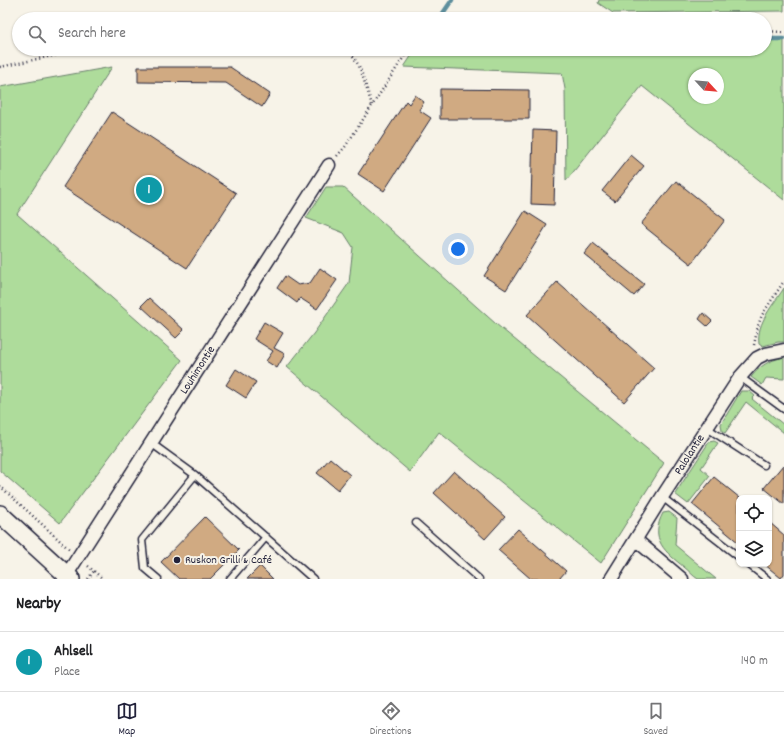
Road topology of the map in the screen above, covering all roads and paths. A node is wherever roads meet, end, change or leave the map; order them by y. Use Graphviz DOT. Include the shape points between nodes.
graph roads {
  1 [pos="772,32"];
  2 [pos="784,32"];
  3 [pos="52,56"];
  4 [pos="354,56"];
  5 [pos="404,56"];
  6 [pos="0,67"];
  7 [pos="372,105"];
  8 [pos="329,165"];
  9 [pos="784,281"];
  10 [pos="784,350"];
  11 [pos="755,356"];
  12 [pos="740,377"];
  13 [pos="784,409"];
  14 [pos="707,428"];
  15 [pos="151,443"];
  16 [pos="764,465"];
  17 [pos="195,475"];
  18 [pos="0,486"];
  19 [pos="662,497"];
  20 [pos="0,514"];
  21 [pos="416,523"];
  22 [pos="266,538"];
  23 [pos="636,540"];
  24 [pos="736,555"];
  25 [pos="78,556"];
  26 [pos="752,567"];
  27 [pos="94,571"];
  28 [pos="67,578"];
  29 [pos="88,579"];
  30 [pos="103,579"];
  31 [pos="158,579"];
  32 [pos="230,579"];
  33 [pos="313,579"];
  34 [pos="479,579"];
  35 [pos="611,579"];
  36 [pos="682,579"];
  37 [pos="767,579"];
  1 -- 2 [label="path"];
  3 -- 6 [label="path"];
  4 -- 7 [label="path"];
  5 -- 7 [label="path"];
  7 -- 8 [label="path" via="345,147"];
  8 -- 15 [label="street, Louhimontie"];
  9 -- 11 [label="path" via="762,315 758,326"];
  10 -- 11 [label="street, Palolantie"];
  11 -- 12 [label="street, Palolantie"];
  12 -- 13 [label="lane"];
  12 -- 14 [label="street, Palolantie"];
  14 -- 16 [label="lane"];
  14 -- 19 [label="street, Palolantie"];
  15 -- 17 [label="lane"];
  15 -- 25 [label="street, Louhimontie"];
  17 -- 22 [label="lane"];
  17 -- 31 [label="lane" via="142,540 145,568"];
  18 -- 25 [label="path"];
  19 -- 23 [label="street, Palolantie"];
  19 -- 24 [label="lane"];
  20 -- 28 [label="street"];
  21 -- 34 [label="lane"];
  22 -- 32 [label="lane"];
  22 -- 33 [label="lane"];
  23 -- 35 [label="street, Palolantie"];
  23 -- 36 [label="street"];
  25 -- 27 [label="path"];
  25 -- 28 [label="street, Louhimontie"];
  26 -- 37 [label="lane"];
  27 -- 29 [label="path"];
  27 -- 30 [label="path"];
}
